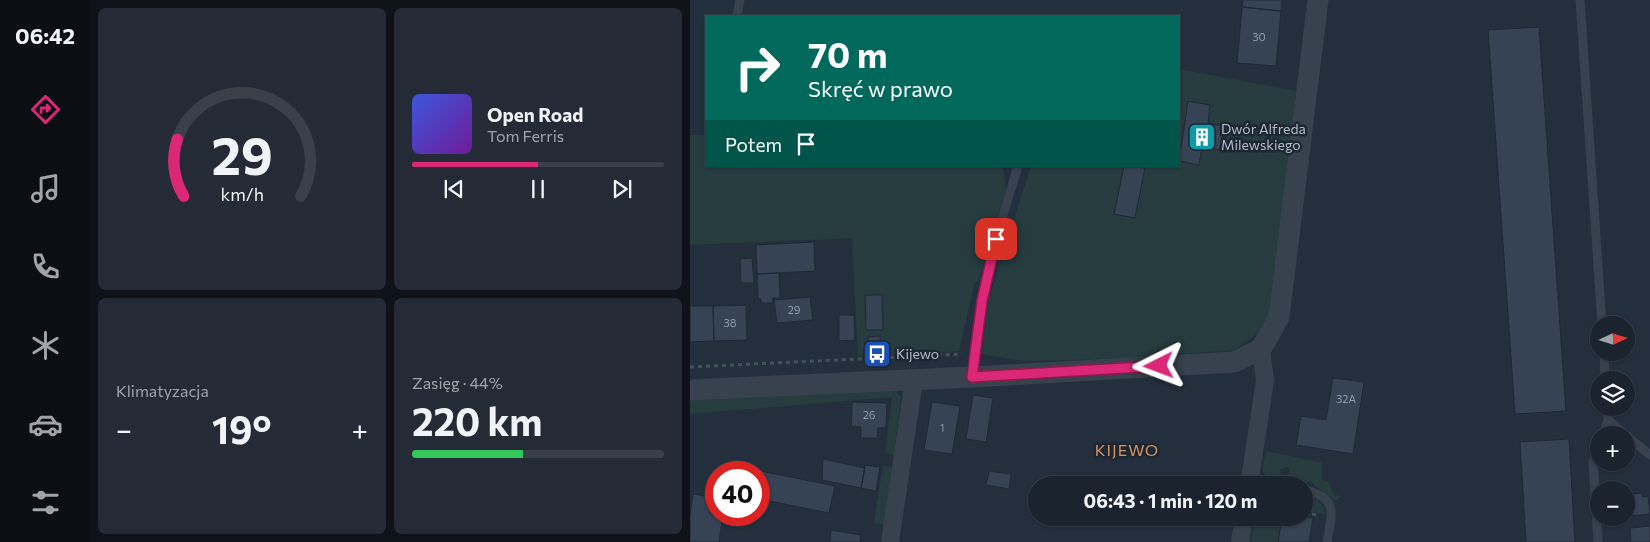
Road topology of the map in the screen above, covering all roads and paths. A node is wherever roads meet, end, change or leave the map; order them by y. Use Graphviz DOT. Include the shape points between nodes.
graph roads {
  1 [pos="740,0"];
  2 [pos="1318,0"];
  3 [pos="1580,0"];
  4 [pos="737,15"];
  5 [pos="1018,167"];
  6 [pos="1601,316"];
  7 [pos="1261,349"];
  8 [pos="976,353"];
  9 [pos="690,367"];
  10 [pos="972,377"];
  11 [pos="914,380"];
  12 [pos="690,390"];
  13 [pos="1608,416"];
  14 [pos="1608,420"];
  15 [pos="1606,426"];
  16 [pos="1650,455"];
  17 [pos="1594,471"];
  18 [pos="1250,476"];
  19 [pos="1313,493"];
  20 [pos="1243,526"];
  21 [pos="890,542"];
  22 [pos="1240,542"];
  23 [pos="1328,542"];
  24 [pos="1598,542"];
  1 -- 4 [label="lane"];
  2 -- 7 [label="street" via="1279,317"];
  3 -- 6 [label="lane"];
  5 -- 8 [label="lane" via="982,301"];
  7 -- 10 [label="street" via="1234,362"];
  7 -- 18 [label="street" via="1265,381"];
  8 -- 9 [label="path"];
  8 -- 10 [label="lane"];
  10 -- 11 [label="street"];
  11 -- 12 [label="street"];
  11 -- 21 [label="street"];
  13 -- 14 [label="lane"];
  14 -- 15 [label="lane"];
  14 -- 16 [label="lane"];
  17 -- 24 [label="lane"];
  19 -- 23 [label="lane" via="1325,498 1332,510"];
  20 -- 22 [label="street"];
}
